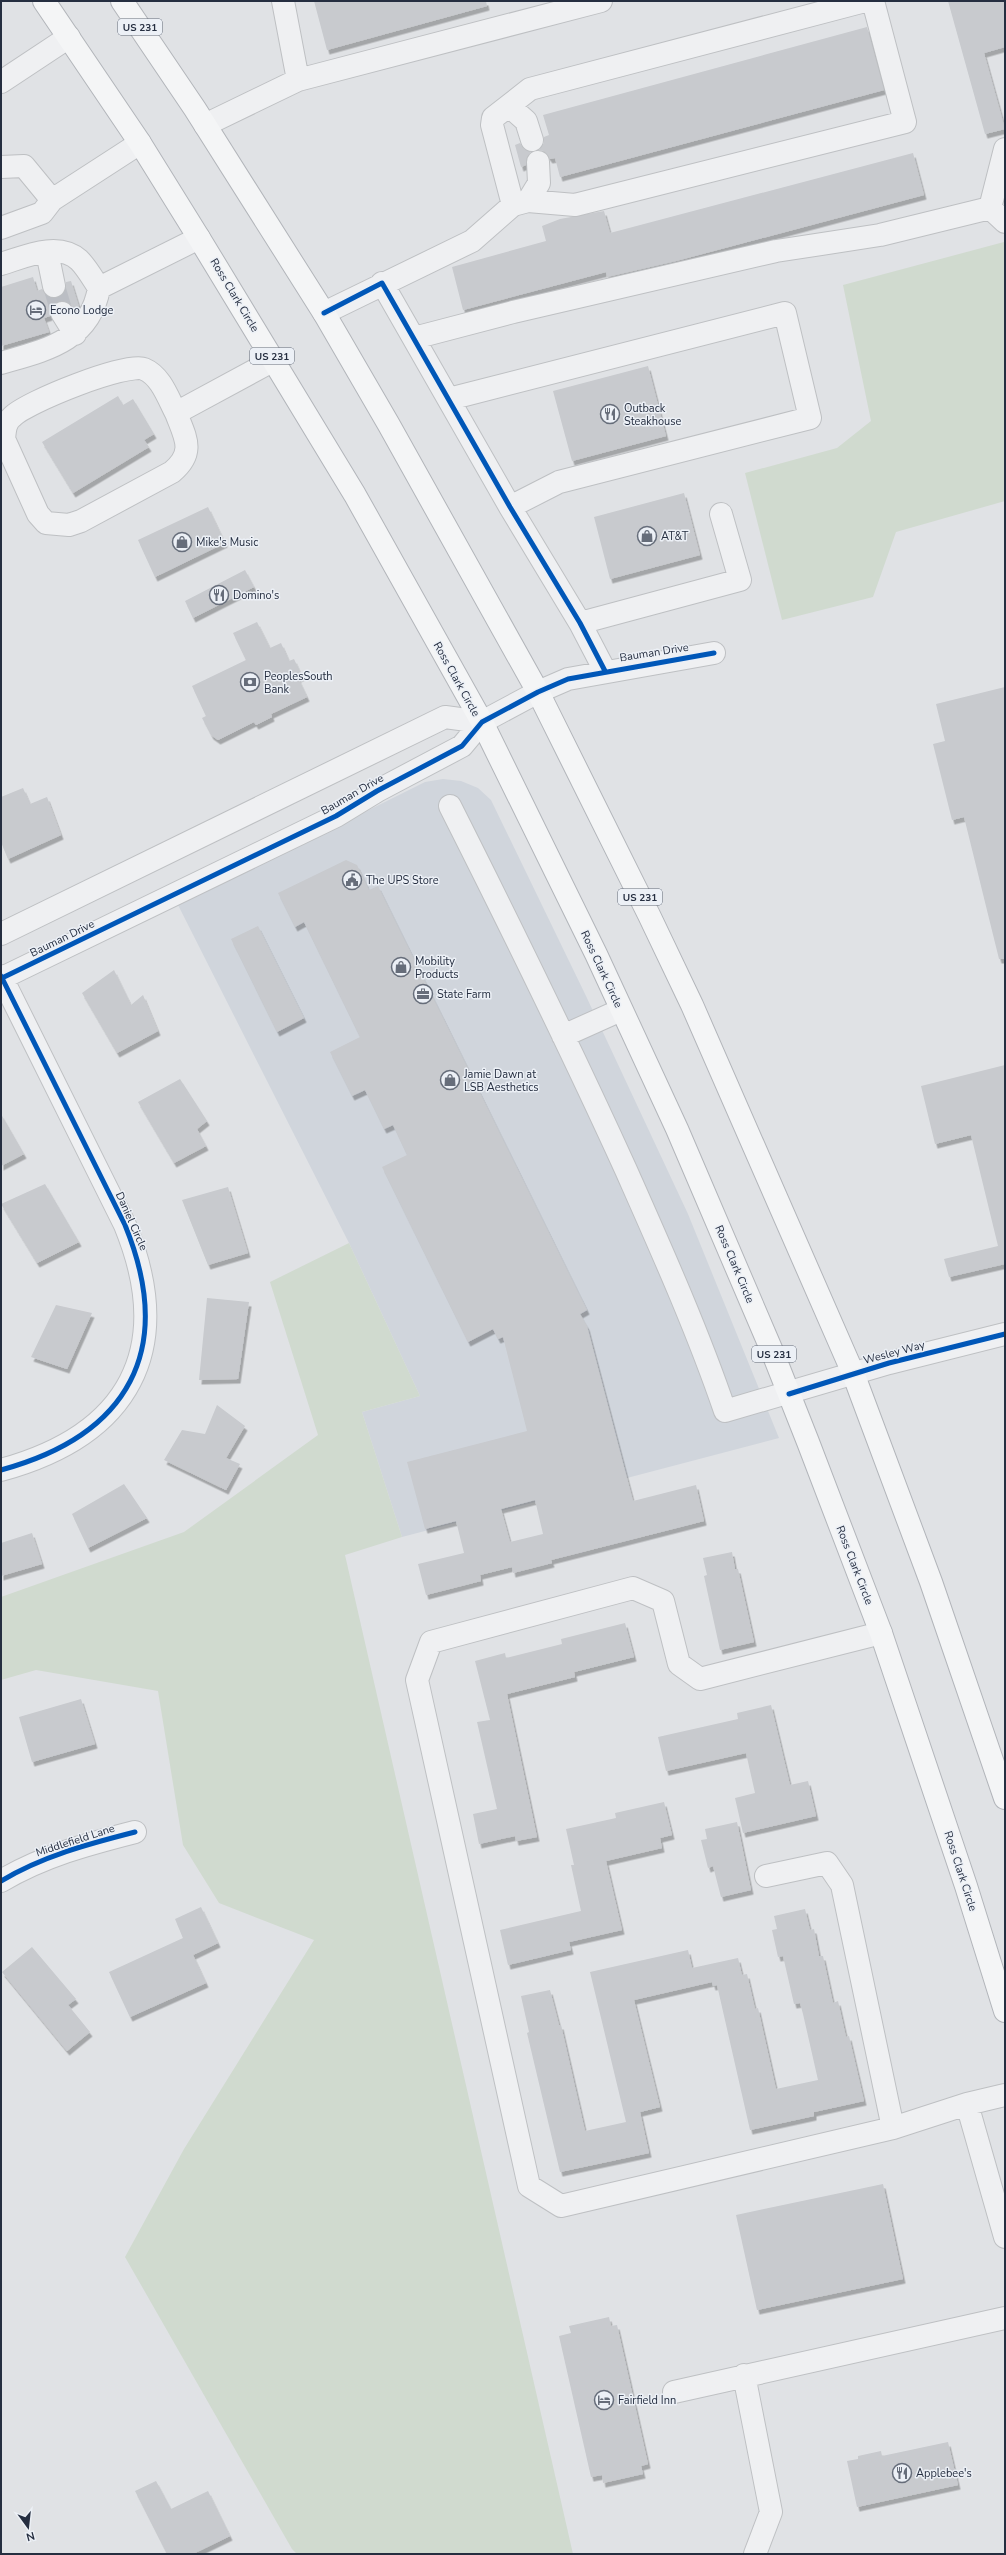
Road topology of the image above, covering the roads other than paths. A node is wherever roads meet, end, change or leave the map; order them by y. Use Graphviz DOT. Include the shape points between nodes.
graph roads {
  1 [pos="44,1"];
  2 [pos="122,1"];
  3 [pos="283,1"];
  4 [pos="601,1"];
  5 [pos="865,1"];
  6 [pos="873,1"];
  7 [pos="69,37"];
  8 [pos="298,80"];
  9 [pos="1,82"];
  10 [pos="509,106"];
  11 [pos="205,125"];
  12 [pos="532,140"];
  13 [pos="140,143"];
  14 [pos="1005,149"];
  15 [pos="538,162"];
  16 [pos="1,167"];
  17 [pos="52,200"];
  18 [pos="520,203"];
  19 [pos="998,215"];
  20 [pos="1,228"];
  21 [pos="199,238"];
  22 [pos="48,252"];
  23 [pos="1,264"];
  24 [pos="382,283"];
  25 [pos="54,286"];
  26 [pos="100,288"];
  27 [pos="62,313"];
  28 [pos="324,313"];
  29 [pos="75,334"];
  30 [pos="414,338"];
  31 [pos="274,360"];
  32 [pos="1,363"];
  33 [pos="449,399"];
  34 [pos="176,412"];
  35 [pos="510,507"];
  36 [pos="721,514"];
  37 [pos="580,623"];
  38 [pos="714,652"];
  39 [pos="605,671"];
  40 [pos="538,692"];
  41 [pos="482,722"];
  42 [pos="450,806"];
  43 [pos="1,934"];
  44 [pos="2,977"];
  45 [pos="621,1010"];
  46 [pos="563,1036"];
  47 [pos="1005,1334"];
  48 [pos="853,1373"];
  49 [pos="789,1394"];
  50 [pos="1,1470"];
  51 [pos="881,1633"];
  52 [pos="1005,1798"];
  53 [pos="135,1832"];
  54 [pos="766,1876"];
  55 [pos="1,1881"];
  56 [pos="1002,1993"];
  57 [pos="1005,2011"];
  58 [pos="1005,2095"];
  59 [pos="967,2104"];
  60 [pos="893,2128"];
  61 [pos="1005,2237"];
  62 [pos="1005,2318"];
  63 [pos="744,2375"];
  64 [pos="674,2392"];
  65 [pos="755,2554"];
  1 -- 7 [label="highway, Ross Clark Circle / US 231"];
  2 -- 11 [label="highway, US 231"];
  3 -- 8 [label="street"];
  4 -- 8 [label="street"];
  5 -- 10 [label="street" via="530,89"];
  6 -- 18 [label="street" via="904,122 575,205"];
  7 -- 9 [label="street"];
  7 -- 13 [label="highway, Ross Clark Circle / US 231"];
  8 -- 11 [label="street"];
  10 -- 12 [label="street" via="526,121"];
  10 -- 18 [label="street" via="493,118 492,125"];
  11 -- 28 [label="highway, US 231"];
  13 -- 17 [label="street"];
  13 -- 21 [label="highway, Ross Clark Circle / US 231"];
  14 -- 19 [label="street"];
  15 -- 18 [label="street" via="539,183"];
  16 -- 17 [label="street" via="24,166"];
  17 -- 20 [label="street" via="42,214"];
  18 -- 24 [label="street" via="472,241"];
  19 -- 30 [label="street" via="776,251 513,312"];
  21 -- 26 [label="street"];
  21 -- 31 [label="highway, Ross Clark Circle / US 231"];
  22 -- 23 [label="street"];
  22 -- 25 [label="street"];
  22 -- 26 [label="street" via="59,250 78,260"];
  24 -- 28 [label="street"];
  24 -- 30 [label="street"];
  26 -- 29 [label="street" via="96,306"];
  27 -- 29 [label="street"];
  28 -- 40 [label="highway, US 231"];
  29 -- 32 [label="street" via="44,351"];
  30 -- 33 [label="street"];
  31 -- 34 [label="street"];
  31 -- 41 [label="highway, Ross Clark Circle / US 231" via="355,495"];
  33 -- 35 [label="street"];
  33 -- 35 [label="street" via="785,313 810,418 559,482"];
  34 -- 34 [label="street" via="151,372 142,368 130,368 44,398 19,410 5,427 4,439 38,514 46,524 69,525 172,472 183,463 187,445"];
  35 -- 37 [label="street"];
  36 -- 37 [label="street" via="740,580"];
  37 -- 39 [label="street"];
  38 -- 39 [label="street, Bauman Drive"];
  39 -- 40 [label="street, Bauman Drive" via="568,679"];
  40 -- 41 [label="street, Bauman Drive"];
  40 -- 48 [label="highway, US 231" via="692,1005"];
  41 -- 43 [label="street" via="445,717"];
  41 -- 44 [label="street, Bauman Drive" via="462,746 336,816"];
  41 -- 45 [label="highway, Ross Clark Circle / US 231"];
  42 -- 46 [label="street"];
  44 -- 50 [label="street, Daniel Circle" via="125,1225 140,1266 146,1323 138,1362 111,1411 93,1428 69,1444 38,1459"];
  45 -- 46 [label="street"];
  45 -- 49 [label="highway, Ross Clark Circle / US 231" via="677,1129"];
  46 -- 49 [label="street, Wesley Way" via="648,1219 725,1411"];
  47 -- 48 [label="street, Wesley Way"];
  48 -- 49 [label="street, Wesley Way"];
  48 -- 52 [label="highway, US 231" via="955,1650"];
  49 -- 51 [label="highway, Ross Clark Circle / US 231"];
  51 -- 56 [label="highway, Ross Clark Circle / US 231"];
  51 -- 60 [label="street" via="700,1679 679,1664 663,1600 633,1588 431,1642 417,1680 529,2186 561,2206"];
  53 -- 55 [label="street, Middlefield Lane" via="84,1845 44,1859"];
  54 -- 60 [label="street" via="828,1863 842,1884"];
  56 -- 57 [label="highway, Ross Clark Circle / US 231"];
  58 -- 59 [label="street"];
  59 -- 60 [label="street"];
  59 -- 61 [label="street"];
  62 -- 63 [label="street"];
  63 -- 64 [label="street"];
  63 -- 65 [label="street" via="772,2512"];
}
